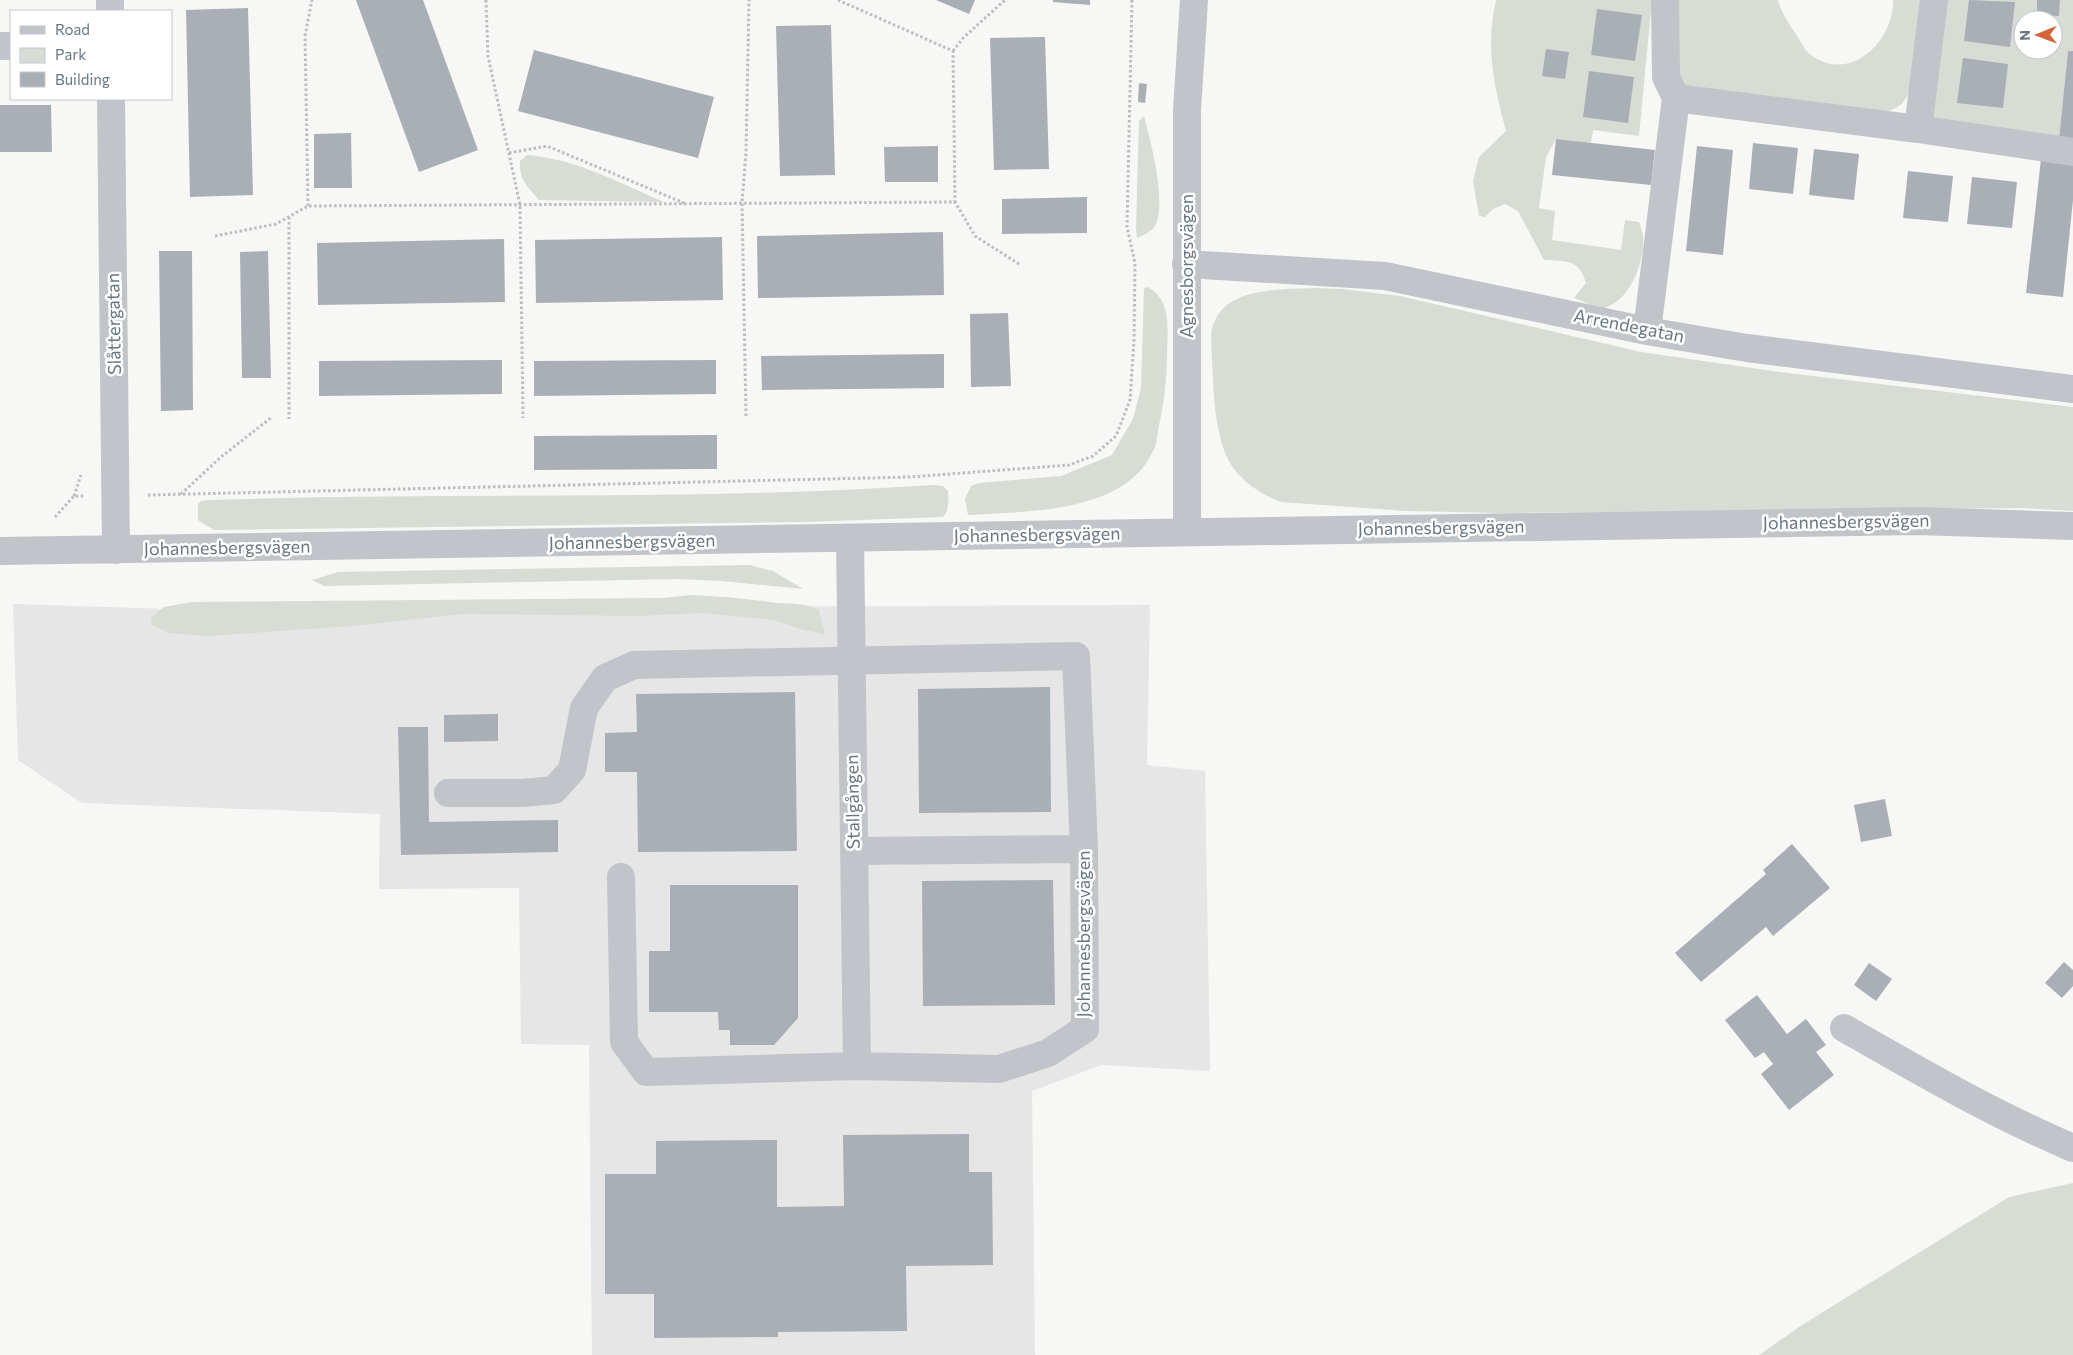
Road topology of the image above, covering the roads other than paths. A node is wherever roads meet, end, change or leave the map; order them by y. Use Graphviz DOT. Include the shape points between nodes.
graph roads {
  1 [pos="1194,0"];
  2 [pos="1665,0"];
  3 [pos="1934,0"];
  4 [pos="1676,98"];
  5 [pos="111,100"];
  6 [pos="1918,129"];
  7 [pos="2073,152"];
  8 [pos="1186,264"];
  9 [pos="1647,331"];
  10 [pos="2073,388"];
  11 [pos="2073,526"];
  12 [pos="1187,532"];
  13 [pos="850,538"];
  14 [pos="116,550"];
  15 [pos="0,551"];
  16 [pos="851,662"];
  17 [pos="448,793"];
  18 [pos="1084,849"];
  19 [pos="854,851"];
  20 [pos="621,877"];
  21 [pos="1844,1028"];
  22 [pos="857,1066"];
  23 [pos="2073,1148"];
  1 -- 8 [label="street, Agnesborgsvägen" via="1186,111"];
  2 -- 4 [label="street" via="1666,77"];
  3 -- 6 [label="street"];
  4 -- 6 [label="street"];
  4 -- 9 [label="street"];
  5 -- 14 [label="street, Slåttergatan"];
  6 -- 7 [label="street"];
  8 -- 9 [label="street, Arrendegatan" via="1385,276"];
  8 -- 12 [label="street, Agnesborgsvägen"];
  9 -- 10 [label="street, Arrendegatan" via="1746,348"];
  11 -- 12 [label="street, Johannesbergsvägen" via="1917,521"];
  12 -- 13 [label="street, Johannesbergsvägen"];
  13 -- 14 [label="street, Johannesbergsvägen"];
  13 -- 16 [label="street, Stallgången"];
  14 -- 15 [label="street, Johannesbergsvägen"];
  16 -- 17 [label="street, Johannesbergsvägen" via="634,665 605,678 584,708 572,770 554,790"];
  16 -- 18 [label="street, Johannesbergsvägen" via="1076,656"];
  16 -- 19 [label="street, Stallgången"];
  18 -- 19 [label="street"];
  18 -- 22 [label="street, Johannesbergsvägen" via="1085,1029 1048,1053 1000,1069"];
  19 -- 22 [label="street, Stallgången"];
  20 -- 22 [label="street, Johannesbergsvägen" via="624,1042 646,1072"];
  21 -- 23 [label="street" via="1942,1084"];
}
